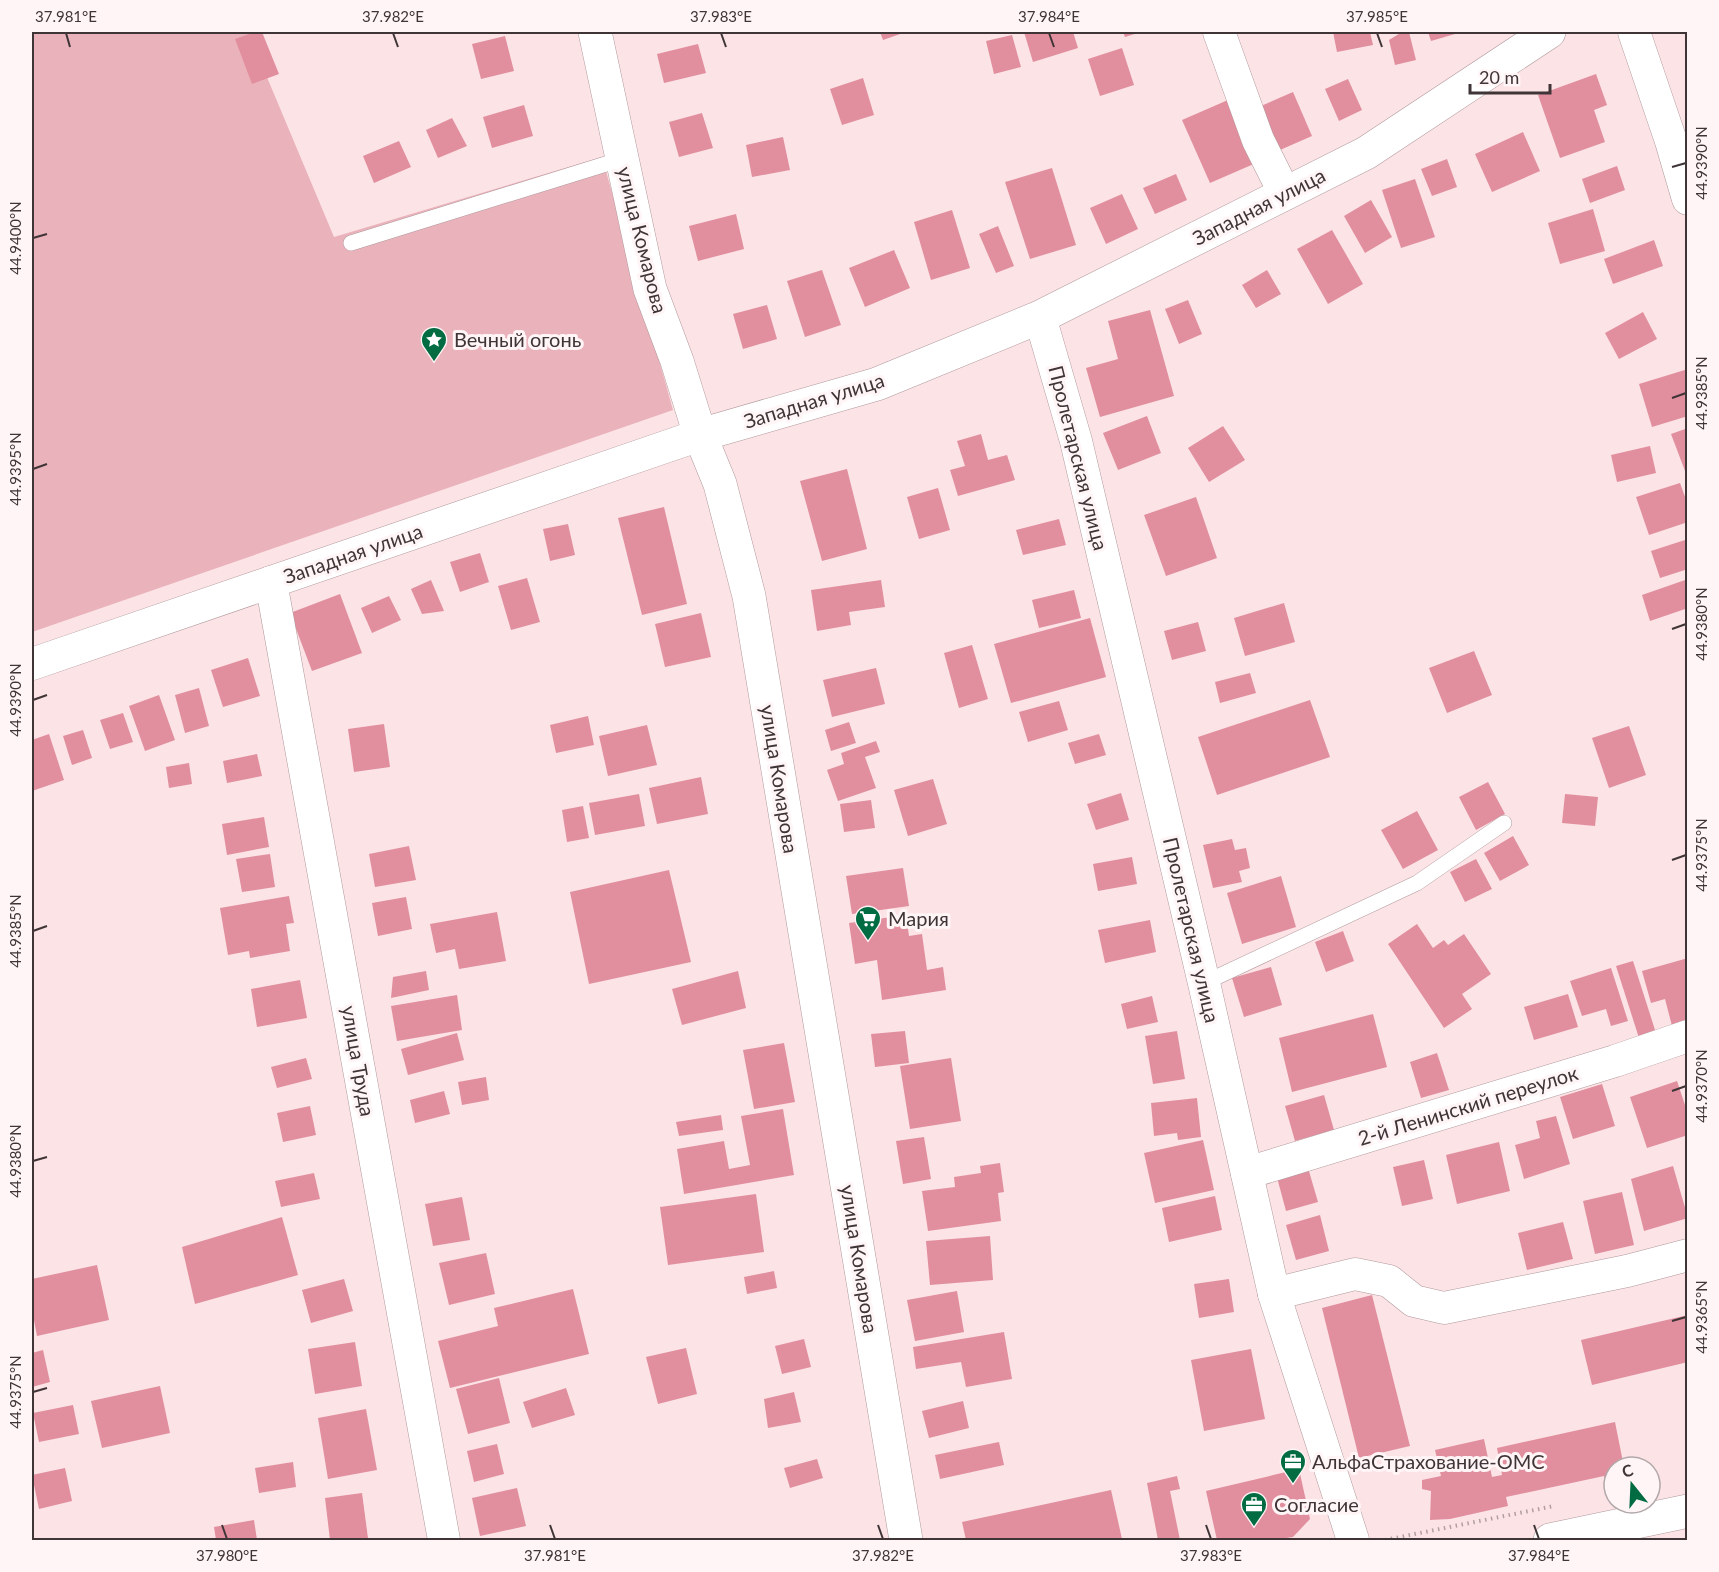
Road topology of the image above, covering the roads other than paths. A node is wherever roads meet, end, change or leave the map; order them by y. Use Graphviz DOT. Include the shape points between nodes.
graph roads {
  1 [pos="595,32"];
  2 [pos="1219,32"];
  3 [pos="1549,32"];
  4 [pos="1634,32"];
  5 [pos="1679,141"];
  6 [pos="622,159"];
  7 [pos="1285,194"];
  8 [pos="1688,199"];
  9 [pos="351,243"];
  10 [pos="1041,317"];
  11 [pos="700,435"];
  12 [pos="271,582"];
  13 [pos="32,664"];
  14 [pos="1504,823"];
  15 [pos="1204,983"];
  16 [pos="1688,1036"];
  17 [pos="1247,1173"];
  18 [pos="1688,1255"];
  19 [pos="1274,1294"];
  20 [pos="1688,1510"];
  21 [pos="444,1540"];
  22 [pos="906,1540"];
  23 [pos="1353,1540"];
  24 [pos="1551,1540"];
  1 -- 6 [label="main road, улица Комарова"];
  2 -- 7 [label="street" via="1258,140"];
  3 -- 7 [label="main road, Западная улица" via="1366,153"];
  4 -- 5 [label="street"];
  5 -- 8 [label="street"];
  6 -- 9 [label="lane"];
  6 -- 11 [label="main road, улица Комарова" via="650,289"];
  7 -- 10 [label="main road, Западная улица"];
  10 -- 11 [label="main road, Западная улица" via="877,384"];
  10 -- 15 [label="street, Пролетарская улица" via="1076,441"];
  11 -- 12 [label="street, Западная улица"];
  11 -- 22 [label="main road, улица Комарова" via="720,484 749,596"];
  12 -- 13 [label="street, Западная улица"];
  12 -- 21 [label="street, улица Труда"];
  14 -- 15 [label="lane" via="1417,883"];
  15 -- 17 [label="street, Пролетарская улица"];
  16 -- 17 [label="street, 2-й Ленинский переулок"];
  17 -- 19 [label="street, Пролетарская улица"];
  18 -- 19 [label="street" via="1444,1308 1414,1301 1389,1281 1355,1274"];
  19 -- 23 [label="street, Пролетарская улица"];
  20 -- 24 [label="main road"];
}
